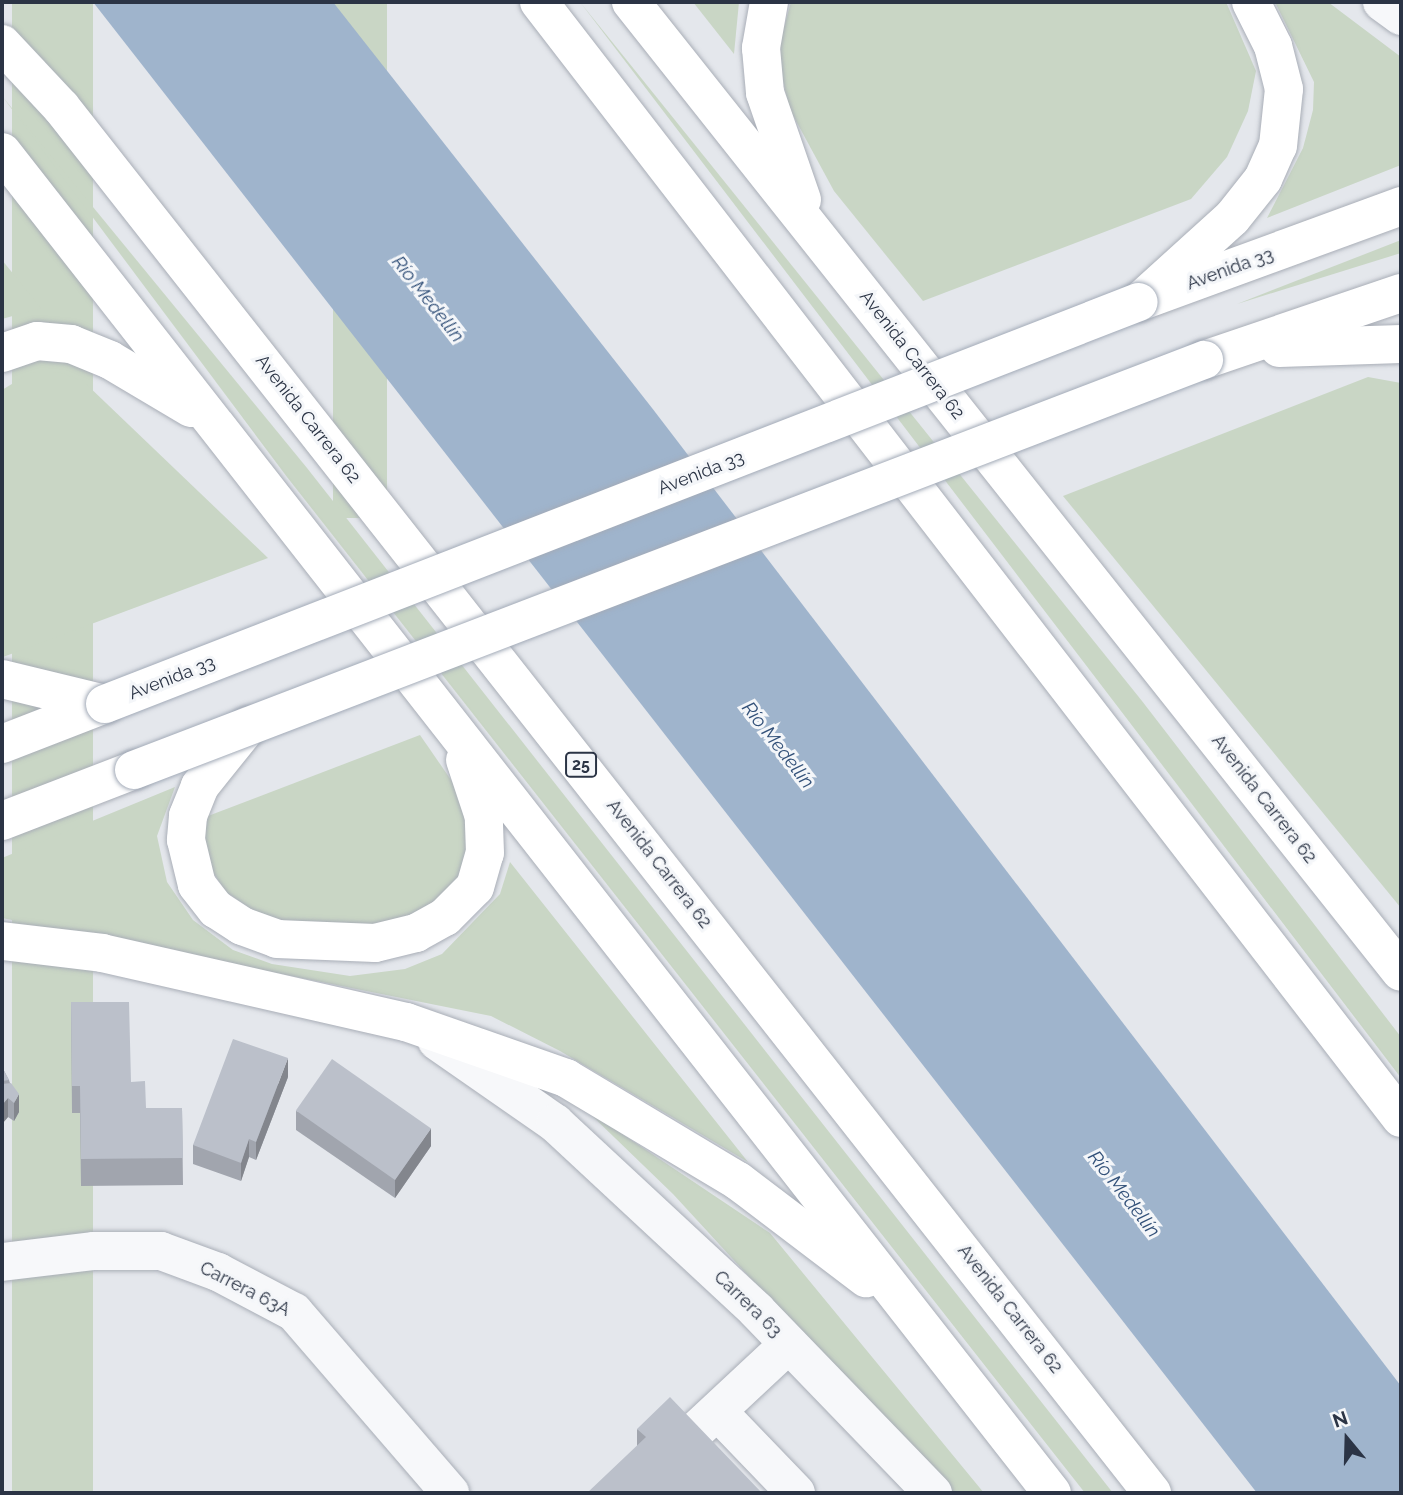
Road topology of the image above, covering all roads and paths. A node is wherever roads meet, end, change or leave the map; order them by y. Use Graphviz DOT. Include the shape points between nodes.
graph roads {
  1 [pos="539,2"];
  2 [pos="631,2"];
  3 [pos="769,2"];
  4 [pos="1251,2"];
  5 [pos="1382,2"];
  6 [pos="1401,16"];
  7 [pos="2,44"];
  8 [pos="2,152"];
  9 [pos="1401,206"];
  10 [pos="813,231"];
  11 [pos="1401,293"];
  12 [pos="1139,302"];
  13 [pos="1401,344"];
  14 [pos="2,353"];
  15 [pos="1204,360"];
  16 [pos="213,421"];
  17 [pos="2,679"];
  18 [pos="105,704"];
  19 [pos="248,726"];
  20 [pos="456,732"];
  21 [pos="2,744"];
  22 [pos="2,821"];
  23 [pos="2,941"];
  24 [pos="1401,972"];
  25 [pos="406,1022"];
  26 [pos="566,1078"];
  27 [pos="1401,1118"];
  28 [pos="555,1123"];
  29 [pos="2,1262"];
  30 [pos="907,1309"];
  31 [pos="789,1344"];
  32 [pos="719,1413"];
  33 [pos="687,1439"];
  34 [pos="923,1490"];
  35 [pos="450,1493"];
  36 [pos="796,1493"];
  37 [pos="1052,1493"];
  38 [pos="1152,1493"];
  1 -- 27 [label="main road"];
  2 -- 10 [label="main road, Avenida Carrera 62"];
  3 -- 10 [label="main road" via="761,48 765,93"];
  4 -- 12 [label="main road" via="1273,46 1284,89 1278,146 1262,179 1232,218"];
  5 -- 6 [label="street"];
  7 -- 38 [label="main road, Avenida Carrera 62 / 25" via="61,107"];
  8 -- 16 [label="main road"];
  9 -- 12 [label="main road, Avenida 33"];
  10 -- 24 [label="main road, Avenida Carrera 62"];
  11 -- 15 [label="main road"];
  12 -- 18 [label="main road, Avenida 33, bridge"];
  13 -- 15 [label="main road" via="1289,346"];
  14 -- 16 [label="main road" via="37,341 71,344 110,360"];
  15 -- 19 [label="main road, bridge"];
  16 -- 20 [label="main road"];
  17 -- 18 [label="main road"];
  18 -- 21 [label="main road, Avenida 33"];
  19 -- 20 [label="main road" via="200,786 188,816 186,840 197,885 216,909 242,926 277,939 324,943 375,943 416,933 444,917 474,887 485,853 484,817"];
  19 -- 22 [label="main road, bridge"];
  20 -- 30 [label="main road"];
  23 -- 25 [label="main road" via="102,953"];
  25 -- 26 [label="main road"];
  25 -- 28 [label="street, Carrera 63" via="488,1073"];
  26 -- 28 [label="street" via="551,1087 546,1099"];
  26 -- 30 [label="main road" via="738,1181"];
  28 -- 31 [label="street, Carrera 63"];
  29 -- 35 [label="street, Carrera 63A" via="94,1251 161,1251 218,1272 294,1312"];
  30 -- 37 [label="main road"];
  31 -- 32 [label="street"];
  31 -- 34 [label="street, Carrera 63"];
  32 -- 33 [label="street"];
  32 -- 36 [label="street"];
}
